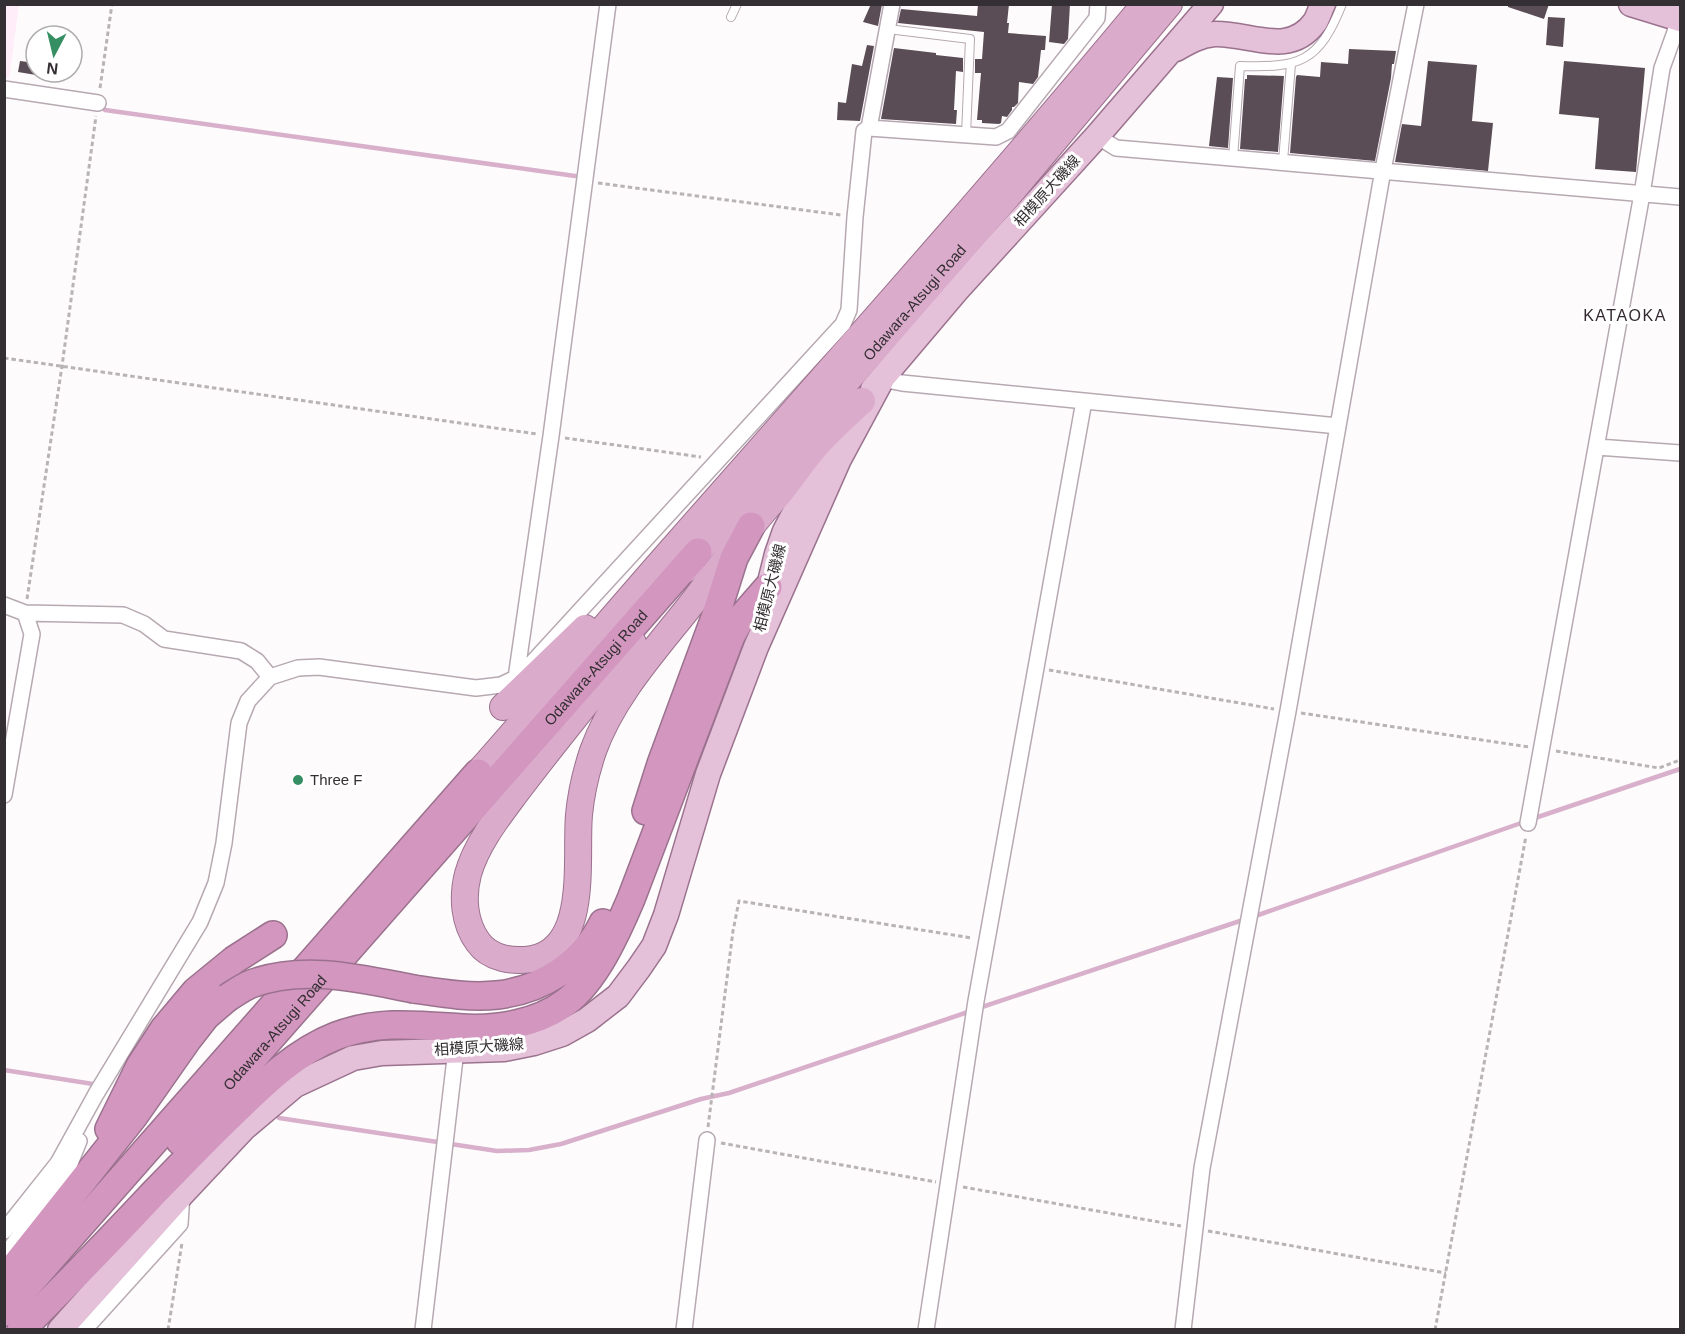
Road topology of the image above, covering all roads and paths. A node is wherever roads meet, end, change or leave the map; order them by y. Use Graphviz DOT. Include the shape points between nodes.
graph roads {
  1 [pos="112,4"];
  2 [pos="608,4"];
  3 [pos="737,4"];
  4 [pos="892,4"];
  5 [pos="1098,4"];
  6 [pos="1145,4"];
  7 [pos="1169,4"];
  8 [pos="1226,4"];
  9 [pos="1323,4"];
  10 [pos="1342,4"];
  11 [pos="1416,4"];
  12 [pos="1631,4"];
  13 [pos="1207,10"];
  14 [pos="731,17"];
  15 [pos="1679,19"];
  16 [pos="888,29"];
  17 [pos="1168,54"];
  18 [pos="1291,64"];
  19 [pos="4,89"];
  20 [pos="98,103"];
  21 [pos="869,128"];
  22 [pos="966,135"];
  23 [pos="1097,136"];
  24 [pos="1233,158"];
  25 [pos="1283,161"];
  26 [pos="1383,170"];
  27 [pos="584,182"];
  28 [pos="1642,194"];
  29 [pos="1680,197"];
  30 [pos="855,217"];
  31 [pos="4,358"];
  32 [pos="62,366"];
  33 [pos="882,379"];
  34 [pos="1084,400"];
  35 [pos="862,401"];
  36 [pos="1338,426"];
  37 [pos="551,436"];
  38 [pos="1597,447"];
  39 [pos="1680,453"];
  40 [pos="839,459"];
  41 [pos="719,460"];
  42 [pos="752,526"];
  43 [pos="690,545"];
  44 [pos="768,587"];
  45 [pos="4,605"];
  46 [pos="24,613"];
  47 [pos="756,647"];
  48 [pos="1035,668"];
  49 [pos="270,677"];
  50 [pos="516,678"];
  51 [pos="503,707"];
  52 [pos="1288,711"];
  53 [pos="1542,749"];
  54 [pos="1680,760"];
  55 [pos="478,773"];
  56 [pos="4,795"];
  57 [pos="1529,819"];
  58 [pos="273,935"];
  59 [pos="987,940"];
  60 [pos="456,1050"];
  61 [pos="96,1094"];
  62 [pos="707,1140"];
  63 [pos="87,1176"];
  64 [pos="950,1184"];
  65 [pos="182,1194"];
  66 [pos="180,1224"];
  67 [pos="1195,1229"];
  68 [pos="4,1231"];
  69 [pos="4,1257"];
  70 [pos="1446,1273"];
  71 [pos="4,1280"];
  72 [pos="4,1312"];
  73 [pos="20,1329"];
  74 [pos="60,1329"];
  75 [pos="84,1329"];
  76 [pos="168,1329"];
  77 [pos="423,1329"];
  78 [pos="684,1329"];
  79 [pos="927,1329"];
  80 [pos="1183,1329"];
  81 [pos="1435,1329"];
  1 -- 20 [label="path"];
  2 -- 27 [label="street"];
  3 -- 14 [label="lane"];
  4 -- 16 [label="street"];
  5 -- 22 [label="street" via="1097,18 1008,130 996,137"];
  6 -- 43 [label="highway, Odawara-Atsugi Road"];
  7 -- 43 [label="highway, Odawara-Atsugi Road" via="1012,191"];
  8 -- 13 [label="main road"];
  9 -- 17 [label="main road" via="1315,21 1300,37 1272,43 1215,34 1196,38"];
  10 -- 18 [label="lane" via="1332,29 1315,52"];
  11 -- 26 [label="street"];
  12 -- 15 [label="main road"];
  13 -- 17 [label="main road, 相模原大磯線"];
  15 -- 28 [label="street" via="1662,68"];
  16 -- 21 [label="street"];
  16 -- 22 [label="lane" via="970,39"];
  17 -- 23 [label="main road, 相模原大磯線"];
  18 -- 24 [label="lane" via="1240,66"];
  18 -- 25 [label="lane"];
  19 -- 20 [label="street"];
  20 -- 32 [label="path"];
  21 -- 22 [label="street"];
  21 -- 30 [label="street" via="864,131"];
  23 -- 24 [label="street" via="1116,148"];
  23 -- 33 [label="main road, 相模原大磯線"];
  24 -- 25 [label="street"];
  25 -- 26 [label="street"];
  26 -- 28 [label="street"];
  26 -- 36 [label="street"];
  27 -- 30 [label="path"];
  27 -- 37 [label="street"];
  28 -- 29 [label="street"];
  28 -- 38 [label="street"];
  30 -- 41 [label="street" via="849,310 843,324"];
  31 -- 32 [label="path"];
  32 -- 37 [label="path"];
  32 -- 46 [label="path"];
  33 -- 34 [label="street"];
  33 -- 35 [label="main road, 相模原大磯線"];
  33 -- 40 [label="main road, 相模原大磯線"];
  34 -- 36 [label="street"];
  34 -- 48 [label="street"];
  35 -- 42 [label="highway" via="813,449"];
  35 -- 44 [label="main road, 相模原大磯線" via="825,453 785,531"];
  36 -- 52 [label="street"];
  37 -- 41 [label="path"];
  37 -- 50 [label="street"];
  38 -- 39 [label="street"];
  38 -- 53 [label="street"];
  40 -- 44 [label="main road" via="815,496 781,572"];
  40 -- 47 [label="main road, 相模原大磯線"];
  41 -- 50 [label="street"];
  42 -- 43 [label="highway" via="604,723 585,778 579,816 578,885 567,932 554,949 538,958 500,958 482,948 470,932 466,916 468,874 482,842 537,764 640,635"];
  42 -- 63 [label="highway, bridge" via="734,558 615,898 584,953 535,987 496,995 450,994 326,975 297,974 250,984 207,1016"];
  43 -- 51 [label="highway" via="618,596"];
  43 -- 55 [label="highway, Odawara-Atsugi Road"];
  43 -- 73 [label="highway, Odawara-Atsugi Road"];
  44 -- 47 [label="main road, 相模原大磯線"];
  44 -- 73 [label="highway" via="731,636 616,935 586,982 567,1002 536,1019 503,1027 376,1026 333,1037 312,1048 252,1094"];
  45 -- 46 [label="street"];
  46 -- 49 [label="street" via="123,615 164,639 241,651 257,661"];
  46 -- 56 [label="street" via="32,634"];
  47 -- 60 [label="main road, 相模原大磯線" via="708,774 666,915 639,968 618,996 562,1034 504,1048"];
  48 -- 52 [label="path"];
  48 -- 59 [label="street"];
  49 -- 50 [label="street" via="298,668 319,667 476,688 501,685"];
  49 -- 61 [label="street" via="248,701 239,723 220,863 200,922"];
  52 -- 53 [label="path"];
  52 -- 67 [label="street" via="1202,1168"];
  53 -- 54 [label="path" via="1659,768"];
  53 -- 57 [label="street"];
  55 -- 72 [label="highway, Odawara-Atsugi Road"];
  57 -- 70 [label="path"];
  58 -- 63 [label="highway" via="196,991 164,1029 140,1066"];
  59 -- 62 [label="path" via="739,901"];
  59 -- 64 [label="street"];
  60 -- 65 [label="main road, 相模原大磯線" via="353,1058 296,1084 244,1128"];
  60 -- 77 [label="street"];
  61 -- 68 [label="street" via="58,1163"];
  61 -- 69 [label="street" via="67,1171"];
  62 -- 64 [label="path"];
  62 -- 78 [label="street"];
  63 -- 71 [label="highway"];
  64 -- 67 [label="path"];
  64 -- 79 [label="street"];
  65 -- 66 [label="street"];
  65 -- 74 [label="main road, 相模原大磯線"];
  66 -- 75 [label="street"];
  66 -- 76 [label="path" via="184,1236"];
  67 -- 70 [label="path"];
  67 -- 80 [label="street"];
  70 -- 81 [label="path"];
}
